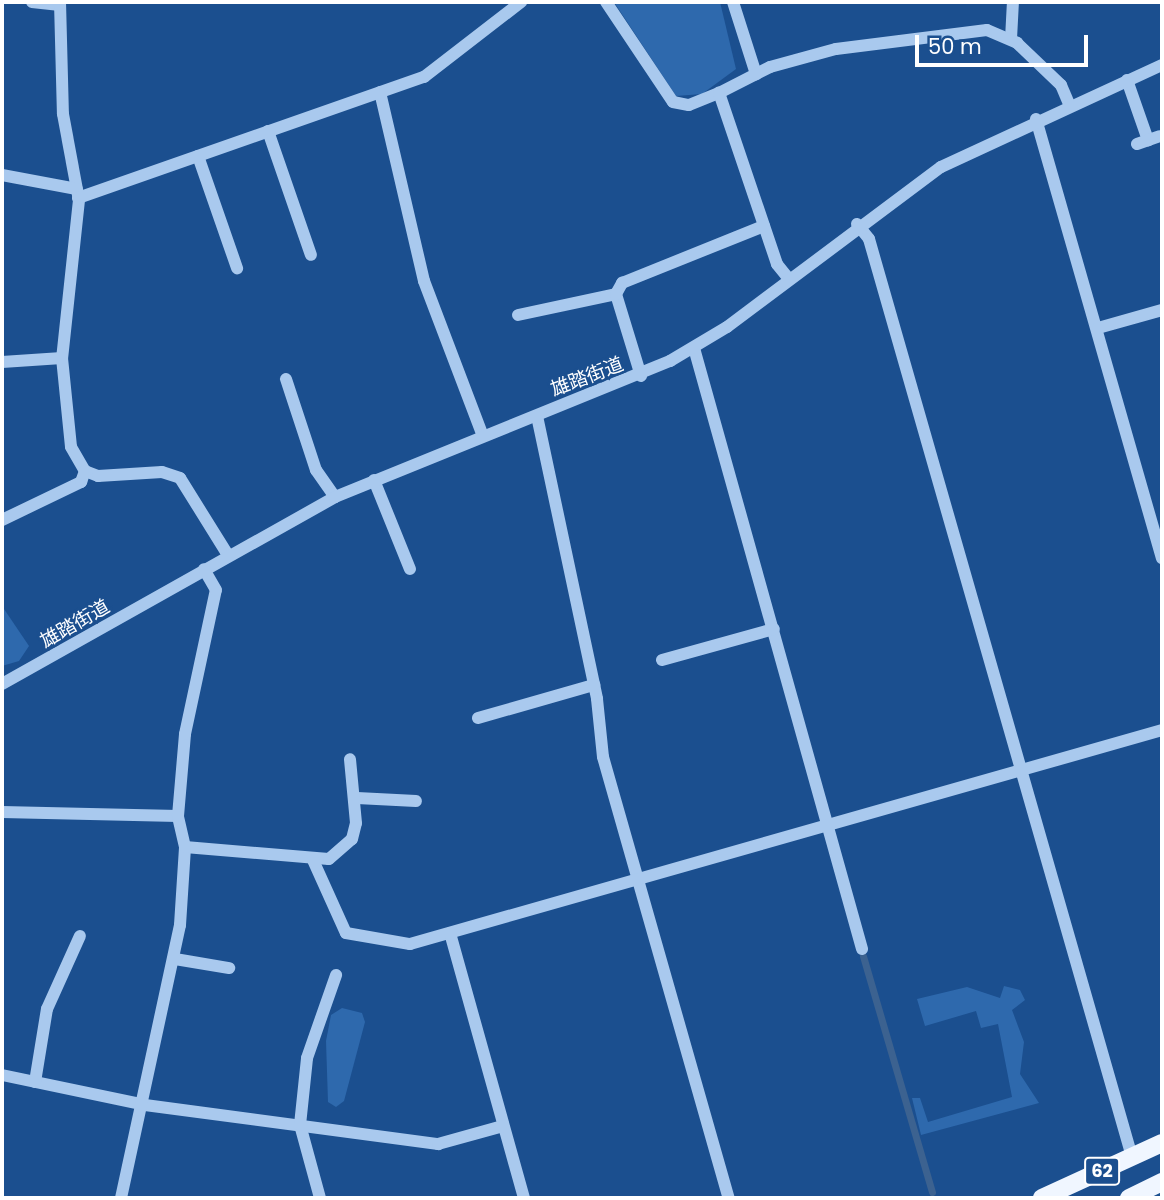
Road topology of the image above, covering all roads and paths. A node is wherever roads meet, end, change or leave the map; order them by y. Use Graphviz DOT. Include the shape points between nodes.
graph roads {
  1 [pos="32,2"];
  2 [pos="521,2"];
  3 [pos="606,2"];
  4 [pos="733,2"];
  5 [pos="1013,2"];
  6 [pos="60,4"];
  7 [pos="1011,39"];
  8 [pos="1162,65"];
  9 [pos="756,75"];
  10 [pos="1126,80"];
  11 [pos="380,92"];
  12 [pos="719,93"];
  13 [pos="1069,104"];
  14 [pos="1036,119"];
  15 [pos="268,131"];
  16 [pos="1148,140"];
  17 [pos="198,156"];
  18 [pos="2,175"];
  19 [pos="78,194"];
  20 [pos="857,224"];
  21 [pos="764,226"];
  22 [pos="311,255"];
  23 [pos="237,268"];
  24 [pos="789,279"];
  25 [pos="616,294"];
  26 [pos="1162,310"];
  27 [pos="518,315"];
  28 [pos="1098,328"];
  29 [pos="694,348"];
  30 [pos="62,358"];
  31 [pos="2,362"];
  32 [pos="641,376"];
  33 [pos="286,379"];
  34 [pos="537,416"];
  35 [pos="483,436"];
  36 [pos="85,471"];
  37 [pos="374,480"];
  38 [pos="335,497"];
  39 [pos="2,520"];
  40 [pos="228,555"];
  41 [pos="1162,558"];
  42 [pos="204,569"];
  43 [pos="410,569"];
  44 [pos="774,629"];
  45 [pos="662,660"];
  46 [pos="2,684"];
  47 [pos="594,685"];
  48 [pos="478,718"];
  49 [pos="1162,730"];
  50 [pos="351,759"];
  51 [pos="1019,771"];
  52 [pos="356,798"];
  53 [pos="416,801"];
  54 [pos="2,812"];
  55 [pos="178,816"];
  56 [pos="828,825"];
  57 [pos="185,847"];
  58 [pos="313,860"];
  59 [pos="638,880"];
  60 [pos="450,933"];
  61 [pos="80,936"];
  62 [pos="862,948"];
  63 [pos="174,959"];
  64 [pos="229,968"];
  65 [pos="336,975"];
  66 [pos="2,1075"];
  67 [pos="36,1082"];
  68 [pos="145,1105"];
  69 [pos="300,1125"];
  70 [pos="503,1126"];
  71 [pos="1162,1143"];
  72 [pos="1132,1157"];
  73 [pos="1162,1182"];
  74 [pos="121,1198"];
  75 [pos="320,1198"];
  76 [pos="524,1198"];
  77 [pos="729,1198"];
  78 [pos="1042,1198"];
  79 [pos="1132,1198"];
  1 -- 6 [label="street"];
  2 -- 11 [label="street" via="424,77"];
  3 -- 12 [label="street" via="667,97 689,105"];
  4 -- 9 [label="street"];
  5 -- 7 [label="street"];
  6 -- 19 [label="street" via="61,101"];
  7 -- 9 [label="street" via="987,30 902,36"];
  7 -- 13 [label="street" via="1061,85"];
  8 -- 10 [label="street, 雄踏街道"];
  9 -- 12 [label="street"];
  10 -- 13 [label="street, 雄踏街道"];
  10 -- 16 [label="street"];
  11 -- 15 [label="street"];
  11 -- 35 [label="street" via="424,281"];
  12 -- 21 [label="street"];
  13 -- 14 [label="street, 雄踏街道"];
  14 -- 20 [label="street, 雄踏街道" via="941,167"];
  14 -- 28 [label="street"];
  15 -- 17 [label="street"];
  15 -- 22 [label="street"];
  17 -- 19 [label="street"];
  17 -- 23 [label="street"];
  18 -- 19 [label="street"];
  19 -- 30 [label="street"];
  20 -- 24 [label="street, 雄踏街道"];
  20 -- 51 [label="street" via="869,239"];
  21 -- 24 [label="street"];
  21 -- 25 [label="street" via="622,283"];
  24 -- 29 [label="street, 雄踏街道"];
  25 -- 27 [label="street"];
  25 -- 32 [label="street"];
  26 -- 28 [label="street"];
  28 -- 41 [label="street"];
  29 -- 32 [label="street, 雄踏街道"];
  29 -- 44 [label="street"];
  30 -- 31 [label="street"];
  30 -- 36 [label="street" via="65,421 76,460"];
  32 -- 34 [label="street, 雄踏街道"];
  33 -- 38 [label="street" via="316,470"];
  34 -- 35 [label="street, 雄踏街道"];
  34 -- 47 [label="street"];
  35 -- 37 [label="street, 雄踏街道"];
  36 -- 39 [label="street" via="80,482"];
  36 -- 40 [label="street" via="180,478"];
  37 -- 38 [label="street, 雄踏街道"];
  37 -- 43 [label="street"];
  38 -- 40 [label="street, 雄踏街道"];
  40 -- 42 [label="street, 雄踏街道"];
  42 -- 46 [label="street, 雄踏街道" via="81,645"];
  42 -- 55 [label="street" via="216,590 185,734"];
  44 -- 45 [label="street"];
  44 -- 56 [label="street"];
  47 -- 48 [label="street"];
  47 -- 59 [label="street" via="603,757"];
  49 -- 51 [label="street"];
  50 -- 52 [label="street"];
  51 -- 56 [label="street"];
  51 -- 72 [label="street"];
  52 -- 53 [label="street"];
  52 -- 58 [label="street" via="352,839 342,852"];
  54 -- 55 [label="street"];
  55 -- 57 [label="street"];
  56 -- 59 [label="street"];
  56 -- 62 [label="street"];
  57 -- 58 [label="street"];
  57 -- 63 [label="street"];
  58 -- 60 [label="street" via="346,933 410,944"];
  59 -- 60 [label="street"];
  59 -- 77 [label="street"];
  60 -- 70 [label="street"];
  61 -- 67 [label="street" via="47,1009"];
  63 -- 64 [label="street"];
  63 -- 68 [label="street"];
  65 -- 69 [label="street" via="307,1058"];
  66 -- 67 [label="street"];
  67 -- 68 [label="street"];
  68 -- 69 [label="street"];
  68 -- 74 [label="street"];
  69 -- 70 [label="street" via="438,1144"];
  69 -- 75 [label="street"];
  70 -- 76 [label="street"];
  71 -- 72 [label="main road, 62"];
  72 -- 78 [label="main road, 62"];
  73 -- 79 [label="main road, 62"];
}
